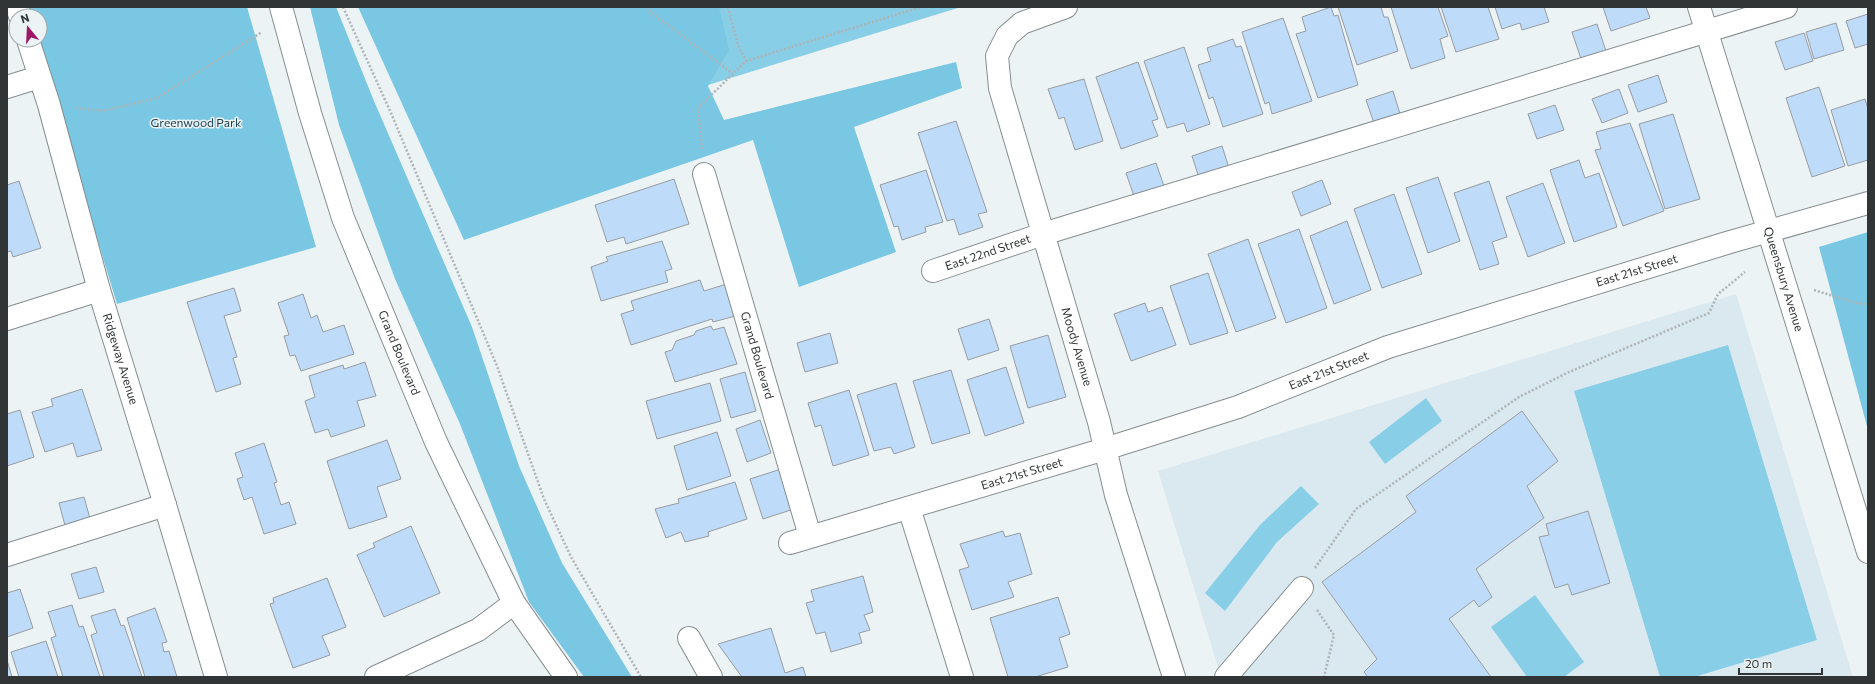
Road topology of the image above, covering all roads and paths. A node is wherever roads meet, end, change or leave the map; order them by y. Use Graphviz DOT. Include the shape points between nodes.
graph roads {
  1 [pos="342,7"];
  2 [pos="647,7"];
  3 [pos="728,7"];
  4 [pos="921,7"];
  5 [pos="1066,7"];
  6 [pos="1699,7"];
  7 [pos="1786,7"];
  8 [pos="282,12"];
  9 [pos="1707,32"];
  10 [pos="31,48"];
  11 [pos="746,61"];
  12 [pos="732,73"];
  13 [pos="40,76"];
  14 [pos="7,86"];
  15 [pos="49,105"];
  16 [pos="704,174"];
  17 [pos="1868,203"];
  18 [pos="1769,231"];
  19 [pos="1043,234"];
  20 [pos="933,271"];
  21 [pos="1745,272"];
  22 [pos="1785,280"];
  23 [pos="99,290"];
  24 [pos="1868,304"];
  25 [pos="7,319"];
  26 [pos="1105,449"];
  27 [pos="165,505"];
  28 [pos="909,508"];
  29 [pos="810,536"];
  30 [pos="790,543"];
  31 [pos="1868,552"];
  32 [pos="7,555"];
  33 [pos="1302,588"];
  34 [pos="514,603"];
  35 [pos="689,638"];
  36 [pos="216,677"];
  37 [pos="376,677"];
  38 [pos="566,677"];
  39 [pos="641,677"];
  40 [pos="711,677"];
  41 [pos="962,677"];
  42 [pos="1174,677"];
  43 [pos="1226,677"];
  44 [pos="1324,677"];
  1 -- 39 [label="path" via="391,113 497,366 544,499 571,557"];
  2 -- 12 [label="path"];
  3 -- 11 [label="path" via="738,45"];
  4 -- 11 [label="path"];
  5 -- 19 [label="street, Moody Avenue" via="1022,23 1007,36 997,56 1000,88"];
  6 -- 9 [label="street, Queensbury Avenue"];
  7 -- 9 [label="street, East 22nd Street"];
  8 -- 15 [label="path" via="157,98 103,111"];
  8 -- 34 [label="street, Grand Boulevard" via="343,218 436,442"];
  9 -- 18 [label="street, Queensbury Avenue"];
  9 -- 19 [label="street, East 22nd Street"];
  10 -- 13 [label="street, Ridgeway Avenue"];
  11 -- 12 [label="path"];
  12 -- 16 [label="path" via="698,108"];
  13 -- 14 [label="street"];
  13 -- 15 [label="street, Ridgeway Avenue"];
  15 -- 23 [label="street, Ridgeway Avenue"];
  16 -- 29 [label="street, Grand Boulevard"];
  17 -- 18 [label="street, East 21st Street"];
  18 -- 22 [label="street, Queensbury Avenue"];
  18 -- 26 [label="street, East 21st Street" via="1388,347 1238,407"];
  19 -- 20 [label="street, East 22nd Street"];
  19 -- 26 [label="street, Moody Avenue"];
  21 -- 33 [label="path" via="1718,294 1709,313 1569,372 1519,397 1356,509"];
  22 -- 24 [label="path" via="1856,303"];
  22 -- 31 [label="street, Queensbury Avenue"];
  23 -- 25 [label="street"];
  23 -- 27 [label="street, Ridgeway Avenue"];
  26 -- 28 [label="street, East 21st Street"];
  26 -- 42 [label="street, Moody Avenue" via="1116,495"];
  27 -- 32 [label="street"];
  27 -- 36 [label="street, Ridgeway Avenue"];
  28 -- 29 [label="street, East 21st Street"];
  28 -- 41 [label="street"];
  29 -- 30 [label="street, East 21st Street"];
  33 -- 43 [label="street"];
  33 -- 44 [label="path" via="1334,635"];
  34 -- 37 [label="street" via="478,630"];
  34 -- 38 [label="street, Grand Boulevard"];
  35 -- 40 [label="street"];
}
